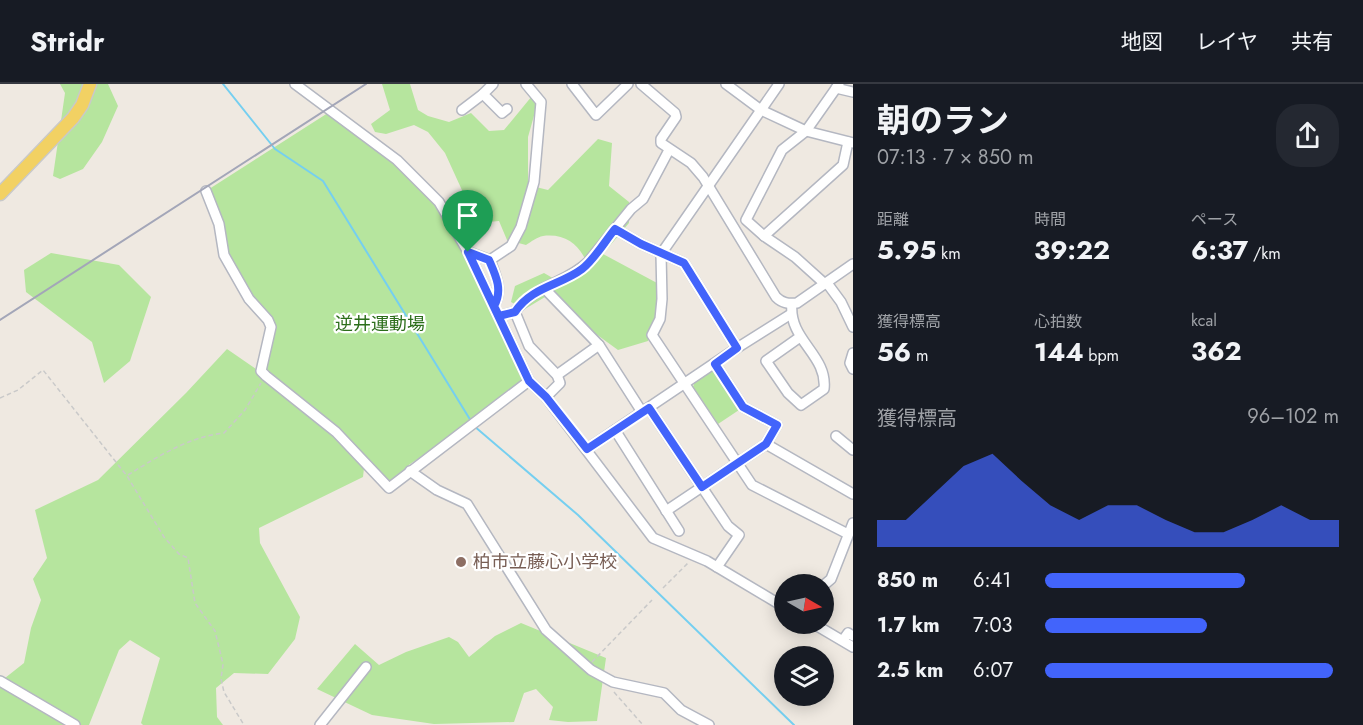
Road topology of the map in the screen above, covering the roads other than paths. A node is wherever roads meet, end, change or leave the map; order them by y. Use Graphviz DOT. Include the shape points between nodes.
graph roads {
  1 [pos="90,84"];
  2 [pos="295,84"];
  3 [pos="493,84"];
  4 [pos="572,84"];
  5 [pos="628,84"];
  6 [pos="641,84"];
  7 [pos="726,84"];
  8 [pos="779,84"];
  9 [pos="530,85"];
  10 [pos="838,86"];
  11 [pos="853,92"];
  12 [pos="483,94"];
  13 [pos="507,109"];
  14 [pos="462,110"];
  15 [pos="761,110"];
  16 [pos="806,131"];
  17 [pos="851,143"];
  18 [pos="669,150"];
  19 [pos="707,185"];
  20 [pos="206,191"];
  21 [pos="0,194"];
  22 [pos="615,229"];
  23 [pos="764,236"];
  24 [pos="468,252"];
  25 [pos="661,254"];
  26 [pos="489,260"];
  27 [pos="853,264"];
  28 [pos="826,284"];
  29 [pos="544,288"];
  30 [pos="792,304"];
  31 [pos="494,306"];
  32 [pos="515,312"];
  33 [pos="791,314"];
  34 [pos="499,316"];
  35 [pos="853,327"];
  36 [pos="800,337"];
  37 [pos="599,345"];
  38 [pos="737,348"];
  39 [pos="853,353"];
  40 [pos="715,364"];
  41 [pos="853,369"];
  42 [pos="557,375"];
  43 [pos="529,381"];
  44 [pos="684,384"];
  45 [pos="546,397"];
  46 [pos="646,410"];
  47 [pos="615,430"];
  48 [pos="836,436"];
  49 [pos="766,444"];
  50 [pos="587,449"];
  51 [pos="853,450"];
  52 [pos="738,463"];
  53 [pos="410,471"];
  54 [pos="702,487"];
  55 [pos="853,494"];
  56 [pos="666,511"];
  57 [pos="853,524"];
  58 [pos="679,531"];
  59 [pos="848,534"];
  60 [pos="717,567"];
  61 [pos="833,574"];
  62 [pos="774,601"];
  63 [pos="832,634"];
  64 [pos="853,636"];
  65 [pos="843,640"];
  66 [pos="853,647"];
  67 [pos="366,667"];
  68 [pos="0,681"];
  69 [pos="75,725"];
  70 [pos="320,725"];
  71 [pos="709,725"];
  1 -- 21 [label="main road" via="73,118"];
  2 -- 24 [label="street" via="397,160 439,202"];
  3 -- 12 [label="street"];
  4 -- 5 [label="street" via="596,115"];
  6 -- 18 [label="street" via="675,113 661,139"];
  7 -- 15 [label="street"];
  8 -- 15 [label="street"];
  9 -- 26 [label="street" via="542,102 534,182 517,239"];
  10 -- 11 [label="street"];
  10 -- 16 [label="street"];
  12 -- 13 [label="street" via="502,113"];
  12 -- 14 [label="street"];
  15 -- 16 [label="street"];
  15 -- 19 [label="street"];
  16 -- 17 [label="street"];
  16 -- 23 [label="street" via="782,150 746,220"];
  17 -- 23 [label="street" via="843,165"];
  18 -- 19 [label="street" via="691,163"];
  18 -- 22 [label="street" via="643,199"];
  19 -- 25 [label="street"];
  19 -- 30 [label="street" via="776,297"];
  20 -- 53 [label="street" via="219,224 224,255 249,299 271,327 261,370 336,432 389,488"];
  22 -- 25 [label="street"];
  22 -- 29 [label="street" via="580,270"];
  23 -- 28 [label="street"];
  24 -- 26 [label="street"];
  24 -- 31 [label="street"];
  25 -- 38 [label="street" via="684,263"];
  25 -- 44 [label="street" via="660,319 652,335"];
  26 -- 31 [label="street" via="499,289"];
  27 -- 28 [label="street"];
  28 -- 30 [label="street"];
  28 -- 35 [label="street" via="841,302"];
  29 -- 32 [label="street" via="521,303"];
  29 -- 37 [label="street"];
  30 -- 33 [label="street"];
  31 -- 34 [label="street"];
  32 -- 34 [label="street"];
  32 -- 42 [label="street" via="529,346"];
  33 -- 36 [label="street"];
  33 -- 38 [label="street"];
  34 -- 43 [label="street"];
  36 -- 36 [label="street" via="819,363 825,380 825,389 801,405 766,361"];
  37 -- 42 [label="street"];
  37 -- 46 [label="street"];
  38 -- 40 [label="street"];
  39 -- 41 [label="street"];
  40 -- 44 [label="street"];
  40 -- 49 [label="street" via="743,407 777,425"];
  42 -- 45 [label="street" via="560,383"];
  43 -- 45 [label="street"];
  43 -- 53 [label="street"];
  44 -- 46 [label="street"];
  44 -- 52 [label="street"];
  45 -- 50 [label="street"];
  46 -- 47 [label="street"];
  46 -- 54 [label="street"];
  47 -- 50 [label="street"];
  47 -- 56 [label="street"];
  48 -- 51 [label="street"];
  49 -- 52 [label="street"];
  49 -- 55 [label="street"];
  50 -- 60 [label="street" via="653,538"];
  52 -- 54 [label="street"];
  52 -- 59 [label="street" via="752,485"];
  53 -- 71 [label="street" via="467,504 546,630 588,666 613,682 664,693 681,710"];
  54 -- 56 [label="street"];
  54 -- 60 [label="street" via="728,526 739,535"];
  56 -- 58 [label="street"];
  57 -- 59 [label="street"];
  59 -- 61 [label="street"];
  60 -- 62 [label="street"];
  63 -- 65 [label="street"];
  64 -- 65 [label="street" via="848,633"];
  65 -- 66 [label="street"];
  67 -- 70 [label="street"];
  68 -- 69 [label="street"];
}
